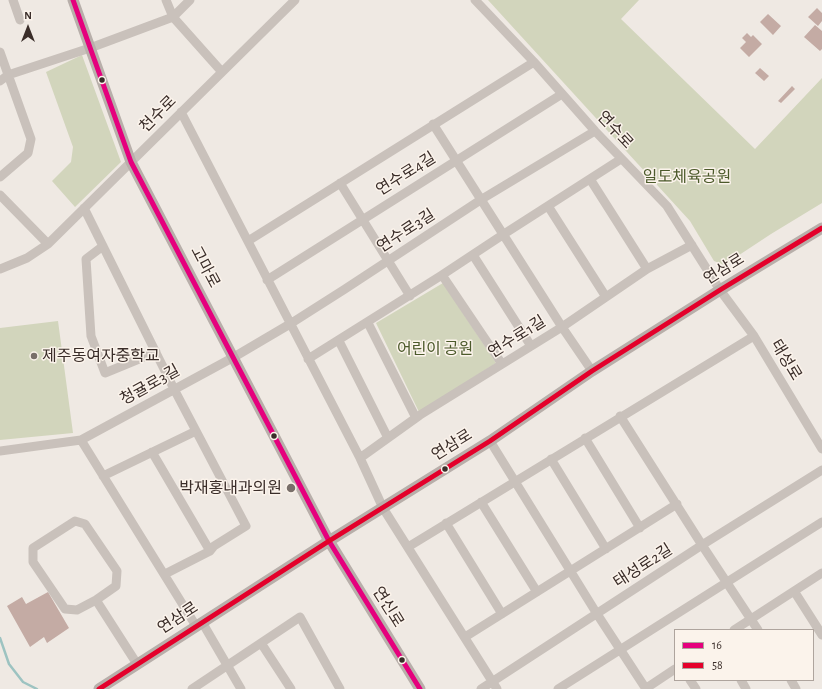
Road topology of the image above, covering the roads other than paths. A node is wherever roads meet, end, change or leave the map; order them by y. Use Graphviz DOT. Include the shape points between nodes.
graph roads {
  1 [pos="13,0"];
  2 [pos="73,0"];
  3 [pos="166,0"];
  4 [pos="190,0"];
  5 [pos="295,0"];
  6 [pos="475,0"];
  7 [pos="173,17"];
  8 [pos="20,20"];
  9 [pos="90,48"];
  10 [pos="0,52"];
  11 [pos="534,62"];
  12 [pos="222,72"];
  13 [pos="8,75"];
  14 [pos="0,81"];
  15 [pos="562,94"];
  16 [pos="181,112"];
  17 [pos="433,124"];
  18 [pos="595,131"];
  19 [pos="621,159"];
  20 [pos="457,160"];
  21 [pos="131,162"];
  22 [pos="0,177"];
  23 [pos="590,179"];
  24 [pos="340,183"];
  25 [pos="0,195"];
  26 [pos="482,199"];
  27 [pos="548,206"];
  28 [pos="84,208"];
  29 [pos="363,220"];
  30 [pos="822,228"];
  31 [pos="504,234"];
  32 [pos="248,240"];
  33 [pos="48,244"];
  34 [pos="103,246"];
  35 [pos="692,246"];
  36 [pos="473,255"];
  37 [pos="389,261"];
  38 [pos="647,269"];
  39 [pos="0,270"];
  40 [pos="442,275"];
  41 [pos="267,280"];
  42 [pos="720,290"];
  43 [pos="410,296"];
  44 [pos="606,297"];
  45 [pos="368,323"];
  46 [pos="290,324"];
  47 [pos="562,327"];
  48 [pos="754,336"];
  49 [pos="339,341"];
  50 [pos="531,346"];
  51 [pos="156,352"];
  52 [pos="234,357"];
  53 [pos="308,359"];
  54 [pos="502,364"];
  55 [pos="592,371"];
  56 [pos="174,389"];
  57 [pos="620,416"];
  58 [pos="416,418"];
  59 [pos="196,431"];
  60 [pos="388,438"];
  61 [pos="585,438"];
  62 [pos="81,440"];
  63 [pos="490,440"];
  64 [pos="822,449"];
  65 [pos="0,451"];
  66 [pos="152,452"];
  67 [pos="360,458"];
  68 [pos="551,459"];
  69 [pos="822,470"];
  70 [pos="103,476"];
  71 [pos="515,481"];
  72 [pos="480,502"];
  73 [pos="677,504"];
  74 [pos="383,508"];
  75 [pos="822,522"];
  76 [pos="446,523"];
  77 [pos="640,528"];
  78 [pos="329,541"];
  79 [pos="702,545"];
  80 [pos="408,547"];
  81 [pos="606,549"];
  82 [pos="210,551"];
  83 [pos="571,571"];
  84 [pos="822,573"];
  85 [pos="165,574"];
  86 [pos="727,582"];
  87 [pos="794,591"];
  88 [pos="537,592"];
  89 [pos="96,600"];
  90 [pos="502,614"];
  91 [pos="597,614"];
  92 [pos="751,618"];
  93 [pos="199,624"];
  94 [pos="735,629"];
  95 [pos="757,629"];
  96 [pos="822,636"];
  97 [pos="465,637"];
  98 [pos="261,643"];
  99 [pos="620,650"];
  100 [pos="137,664"];
  101 [pos="227,666"];
  102 [pos="674,670"];
  103 [pos="495,685"];
  104 [pos="99,689"];
  105 [pos="192,689"];
  106 [pos="241,689"];
  107 [pos="291,689"];
  108 [pos="340,689"];
  109 [pos="420,689"];
  110 [pos="481,689"];
  111 [pos="558,689"];
  112 [pos="646,689"];
  1 -- 8 [label="street"];
  2 -- 9 [label="main road, 고마로"];
  3 -- 7 [label="street"];
  4 -- 7 [label="street"];
  5 -- 12 [label="street, 천수로"];
  6 -- 11 [label="street, 연수로"];
  7 -- 9 [label="street"];
  7 -- 12 [label="street"];
  9 -- 13 [label="street"];
  9 -- 21 [label="main road, 고마로"];
  10 -- 13 [label="street"];
  11 -- 15 [label="street, 연수로"];
  11 -- 17 [label="street"];
  12 -- 16 [label="street, 천수로"];
  13 -- 14 [label="street"];
  13 -- 22 [label="street" via="31,140 28,153"];
  15 -- 18 [label="street, 연수로"];
  15 -- 20 [label="street, 연수로4길"];
  16 -- 21 [label="street, 천수로"];
  16 -- 32 [label="street"];
  17 -- 20 [label="street"];
  17 -- 24 [label="street"];
  18 -- 19 [label="street, 연수로"];
  18 -- 26 [label="street, 연수로3길"];
  19 -- 23 [label="street"];
  19 -- 35 [label="street, 연수로" via="667,206"];
  20 -- 26 [label="street"];
  20 -- 29 [label="street, 연수로4길"];
  21 -- 28 [label="street, 천수로"];
  21 -- 52 [label="main road, 고마로"];
  23 -- 27 [label="street"];
  23 -- 38 [label="street"];
  24 -- 29 [label="street"];
  24 -- 32 [label="street"];
  25 -- 33 [label="street"];
  26 -- 31 [label="street"];
  26 -- 37 [label="street, 연수로3길"];
  27 -- 31 [label="street"];
  27 -- 44 [label="street"];
  28 -- 33 [label="street, 천수로"];
  28 -- 34 [label="street"];
  29 -- 37 [label="street"];
  29 -- 41 [label="street, 연수로4길"];
  30 -- 42 [label="main road, 연삼로"];
  31 -- 36 [label="street"];
  31 -- 47 [label="street"];
  32 -- 41 [label="street"];
  33 -- 39 [label="street, 천수로" via="27,258"];
  34 -- 51 [label="street"];
  34 -- 51 [label="street" via="86,258 91,336 105,373"];
  35 -- 38 [label="street, 연수로1길"];
  35 -- 42 [label="street, 연수로"];
  36 -- 40 [label="street"];
  36 -- 50 [label="street"];
  37 -- 43 [label="street"];
  37 -- 46 [label="street, 연수로3길"];
  38 -- 44 [label="street, 연수로1길"];
  40 -- 43 [label="street"];
  40 -- 54 [label="street"];
  41 -- 46 [label="street"];
  42 -- 48 [label="street, 태성로"];
  42 -- 55 [label="main road, 연삼로"];
  43 -- 45 [label="street"];
  44 -- 47 [label="street, 연수로1길"];
  45 -- 49 [label="street"];
  45 -- 58 [label="street"];
  46 -- 52 [label="street, 연수로3길"];
  46 -- 53 [label="street"];
  47 -- 50 [label="street, 연수로1길"];
  47 -- 55 [label="street"];
  48 -- 57 [label="street"];
  48 -- 64 [label="street, 태성로"];
  49 -- 53 [label="street"];
  49 -- 60 [label="street"];
  50 -- 54 [label="street, 연수로1길"];
  51 -- 56 [label="street"];
  52 -- 56 [label="street, 청귤로3길"];
  52 -- 78 [label="main road, 고마로"];
  53 -- 67 [label="street"];
  54 -- 58 [label="street, 연수로1길"];
  55 -- 63 [label="main road, 연삼로"];
  56 -- 59 [label="street"];
  56 -- 62 [label="street, 청귤로3길"];
  57 -- 61 [label="street"];
  57 -- 73 [label="street"];
  58 -- 60 [label="street, 연수로1길"];
  59 -- 66 [label="street"];
  59 -- 82 [label="street" via="246,526"];
  60 -- 67 [label="street, 연수로1길"];
  61 -- 68 [label="street"];
  61 -- 77 [label="street"];
  62 -- 65 [label="street, 청귤로3길"];
  62 -- 70 [label="street"];
  63 -- 71 [label="street"];
  63 -- 74 [label="main road, 연삼로"];
  66 -- 70 [label="street"];
  66 -- 82 [label="street"];
  67 -- 74 [label="street"];
  68 -- 71 [label="street"];
  68 -- 81 [label="street"];
  69 -- 79 [label="street, 태성로2길"];
  70 -- 85 [label="street"];
  71 -- 72 [label="street"];
  71 -- 83 [label="street"];
  72 -- 76 [label="street"];
  72 -- 88 [label="street"];
  73 -- 77 [label="street"];
  73 -- 79 [label="street"];
  74 -- 78 [label="main road, 연삼로"];
  74 -- 80 [label="street"];
  75 -- 86 [label="street"];
  76 -- 80 [label="street"];
  76 -- 90 [label="street"];
  77 -- 81 [label="street"];
  78 -- 93 [label="main road, 연삼로"];
  78 -- 109 [label="main road, 연신로"];
  79 -- 86 [label="street"];
  79 -- 91 [label="street, 태성로2길"];
  80 -- 97 [label="street"];
  81 -- 83 [label="street"];
  82 -- 85 [label="street"];
  83 -- 88 [label="street"];
  83 -- 91 [label="street"];
  84 -- 87 [label="street"];
  85 -- 93 [label="street"];
  86 -- 92 [label="street"];
  86 -- 99 [label="street"];
  87 -- 92 [label="street"];
  87 -- 96 [label="street"];
  88 -- 90 [label="street"];
  89 -- 89 [label="street" via="77,610 65,609 33,562 33,548 75,520 85,524 117,571 116,586"];
  89 -- 100 [label="street"];
  90 -- 97 [label="street"];
  91 -- 99 [label="street"];
  91 -- 103 [label="street, 태성로2길"];
  92 -- 94 [label="street"];
  92 -- 95 [label="street"];
  93 -- 100 [label="main road, 연삼로"];
  93 -- 101 [label="street"];
  97 -- 103 [label="street"];
  98 -- 101 [label="street"];
  98 -- 107 [label="street"];
  98 -- 108 [label="street" via="300,618"];
  99 -- 111 [label="street"];
  99 -- 112 [label="street"];
  100 -- 104 [label="main road, 연삼로"];
  101 -- 105 [label="street"];
  101 -- 106 [label="street"];
  102 -- 112 [label="street"];
  103 -- 110 [label="street, 태성로2길"];
}
